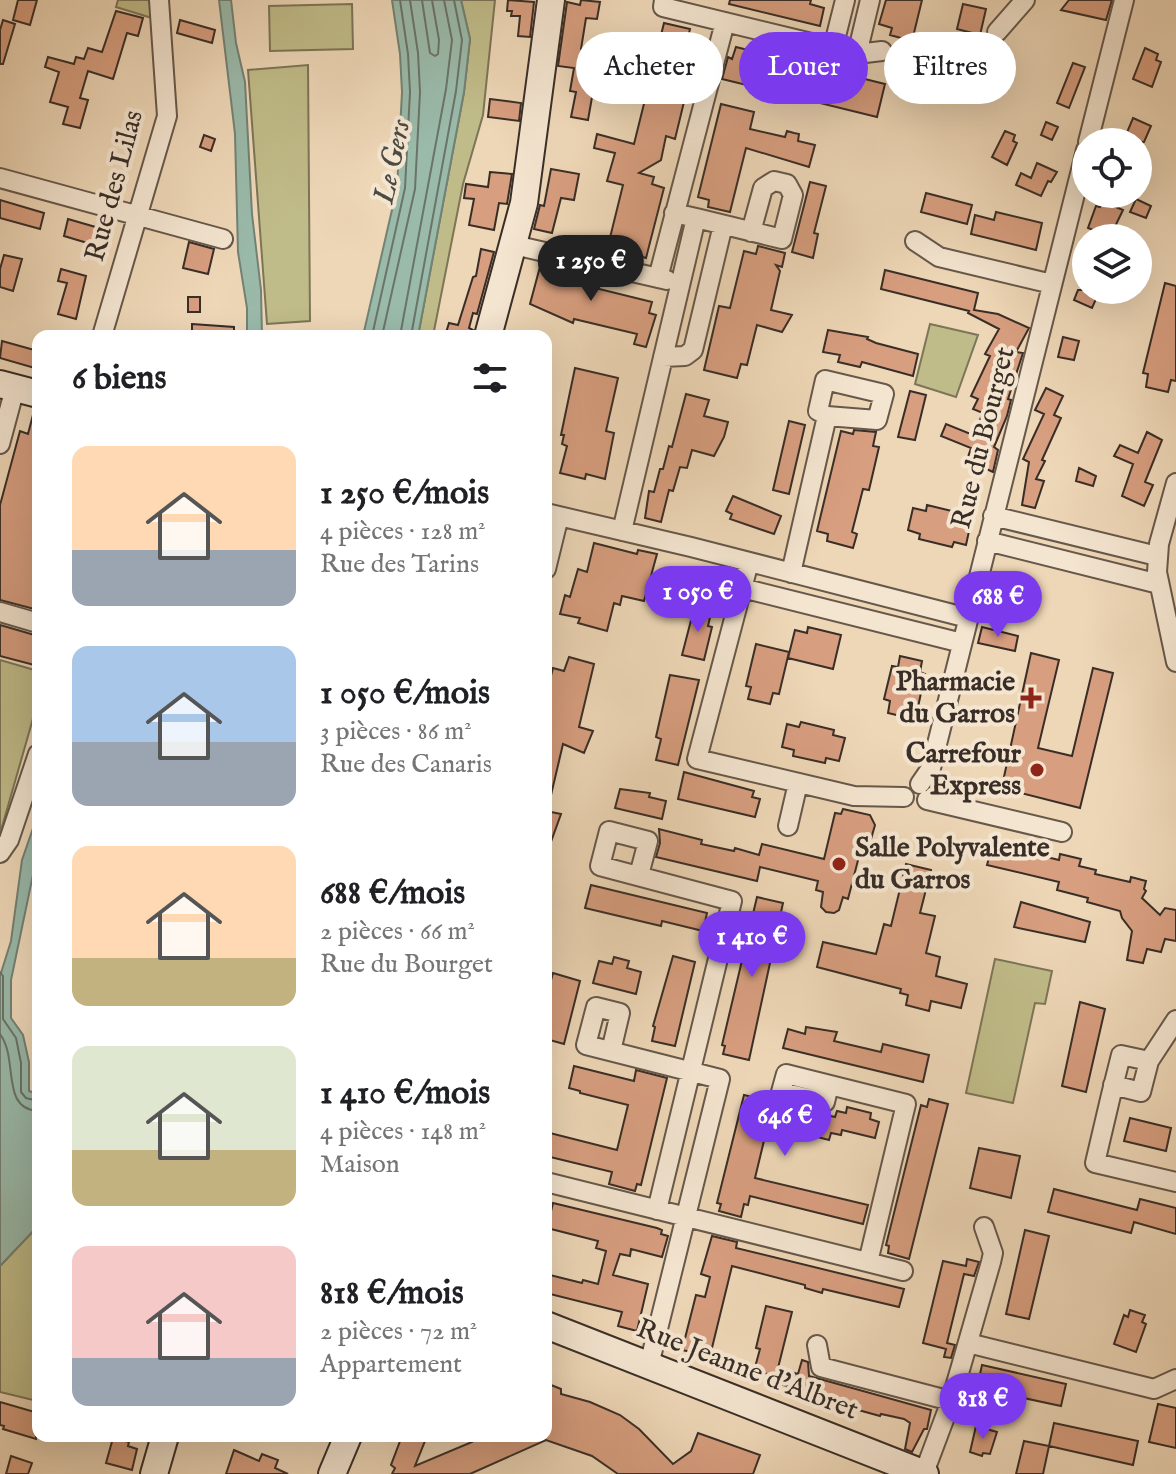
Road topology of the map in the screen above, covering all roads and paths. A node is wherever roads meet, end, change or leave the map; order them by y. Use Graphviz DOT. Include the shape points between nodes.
graph roads {
  1 [pos="159,0"];
  2 [pos="551,0"];
  3 [pos="845,0"];
  4 [pos="870,0"];
  5 [pos="1025,0"];
  6 [pos="1124,0"];
  7 [pos="663,3"];
  8 [pos="725,22"];
  9 [pos="767,32"];
  10 [pos="837,32"];
  11 [pos="862,32"];
  12 [pos="997,32"];
  13 [pos="882,51"];
  14 [pos="868,53"];
  15 [pos="1092,128"];
  16 [pos="0,178"];
  17 [pos="1072,205"];
  18 [pos="674,213"];
  19 [pos="138,216"];
  20 [pos="696,218"];
  21 [pos="723,225"];
  22 [pos="751,232"];
  23 [pos="223,239"];
  24 [pos="915,241"];
  25 [pos="514,245"];
  26 [pos="658,278"];
  27 [pos="680,283"];
  28 [pos="1052,284"];
  29 [pos="104,330"];
  30 [pos="490,330"];
  31 [pos="663,357"];
  32 [pos="18,389"];
  33 [pos="827,416"];
  34 [pos="0,444"];
  35 [pos="1176,483"];
  36 [pos="553,514"];
  37 [pos="993,516"];
  38 [pos="622,531"];
  39 [pos="987,541"];
  40 [pos="749,562"];
  41 [pos="1162,572"];
  42 [pos="791,573"];
  43 [pos="742,588"];
  44 [pos="0,612"];
  45 [pos="968,618"];
  46 [pos="32,621"];
  47 [pos="962,643"];
  48 [pos="1176,662"];
  49 [pos="32,772"];
  50 [pos="798,783"];
  51 [pos="924,792"];
  52 [pos="788,826"];
  53 [pos="1062,832"];
  54 [pos="0,853"];
  55 [pos="639,875"];
  56 [pos="1176,1020"];
  57 [pos="611,1051"];
  58 [pos="1149,1061"];
  59 [pos="691,1072"];
  60 [pos="829,1085"];
  61 [pos="1113,1085"];
  62 [pos="1176,1182"];
  63 [pos="552,1184"];
  64 [pos="657,1210"];
  65 [pos="686,1217"];
  66 [pos="984,1227"];
  67 [pos="868,1262"];
  68 [pos="903,1271"];
  69 [pos="552,1327"];
  70 [pos="968,1343"];
  71 [pos="817,1345"];
  72 [pos="649,1365"];
  73 [pos="1176,1379"];
  74 [pos="951,1401"];
  75 [pos="163,1442"];
  76 [pos="345,1442"];
  77 [pos="154,1474"];
  78 [pos="332,1474"];
  79 [pos="924,1474"];
  1 -- 19 [label="street, Rue des Lilas" via="167,116"];
  2 -- 25 [label="street"];
  3 -- 10 [label="street"];
  4 -- 11 [label="street"];
  5 -- 12 [label="street"];
  6 -- 15 [label="street"];
  7 -- 8 [label="street"];
  8 -- 9 [label="street"];
  8 -- 18 [label="street"];
  13 -- 14 [label="street"];
  16 -- 19 [label="street"];
  17 -- 28 [label="street, Rue du Bourget"];
  18 -- 20 [label="street"];
  18 -- 26 [label="street"];
  19 -- 23 [label="street"];
  19 -- 29 [label="street, Rue des Lilas"];
  20 -- 21 [label="street"];
  20 -- 27 [label="street"];
  21 -- 22 [label="street"];
  21 -- 31 [label="street" via="693,350 685,356"];
  24 -- 28 [label="street" via="939,257"];
  25 -- 26 [label="street"];
  25 -- 30 [label="street"];
  26 -- 27 [label="street"];
  27 -- 31 [label="street"];
  28 -- 37 [label="street, Rue du Bourget"];
  31 -- 38 [label="street"];
  32 -- 34 [label="street"];
  33 -- 42 [label="street"];
  35 -- 41 [label="street"];
  36 -- 38 [label="street"];
  37 -- 39 [label="street, Rue du Bourget"];
  37 -- 41 [label="street"];
  38 -- 40 [label="street"];
  39 -- 41 [label="street"];
  39 -- 45 [label="street, Rue du Bourget"];
  40 -- 42 [label="street"];
  40 -- 43 [label="street"];
  41 -- 48 [label="street"];
  42 -- 45 [label="street"];
  43 -- 47 [label="street"];
  43 -- 50 [label="street" via="697,759"];
  44 -- 46 [label="street"];
  45 -- 47 [label="street, Rue du Bourget"];
  47 -- 51 [label="street, Rue du Bourget"];
  49 -- 54 [label="street"];
  50 -- 51 [label="street" via="854,796 904,797 907,788"];
  50 -- 52 [label="street"];
  51 -- 53 [label="street"];
  55 -- 59 [label="street" via="732,901"];
  56 -- 58 [label="street"];
  57 -- 59 [label="street"];
  58 -- 61 [label="street" via="1121,1055"];
  58 -- 61 [label="street" via="1141,1092"];
  59 -- 64 [label="street"];
  59 -- 65 [label="street" via="720,1079"];
  60 -- 67 [label="street" via="906,1104"];
  61 -- 62 [label="street" via="1095,1163"];
  63 -- 64 [label="street"];
  64 -- 65 [label="street"];
  65 -- 67 [label="street"];
  65 -- 72 [label="street"];
  66 -- 70 [label="street" via="993,1253"];
  67 -- 68 [label="street"];
  69 -- 72 [label="street, Rue Jeanne d'Albret"];
  70 -- 73 [label="street" via="1154,1389"];
  70 -- 74 [label="street"];
  71 -- 74 [label="street" via="821,1367"];
  72 -- 79 [label="street, Rue Jeanne d'Albret"];
  74 -- 79 [label="street"];
  75 -- 77 [label="street"];
  76 -- 78 [label="street"];
}
